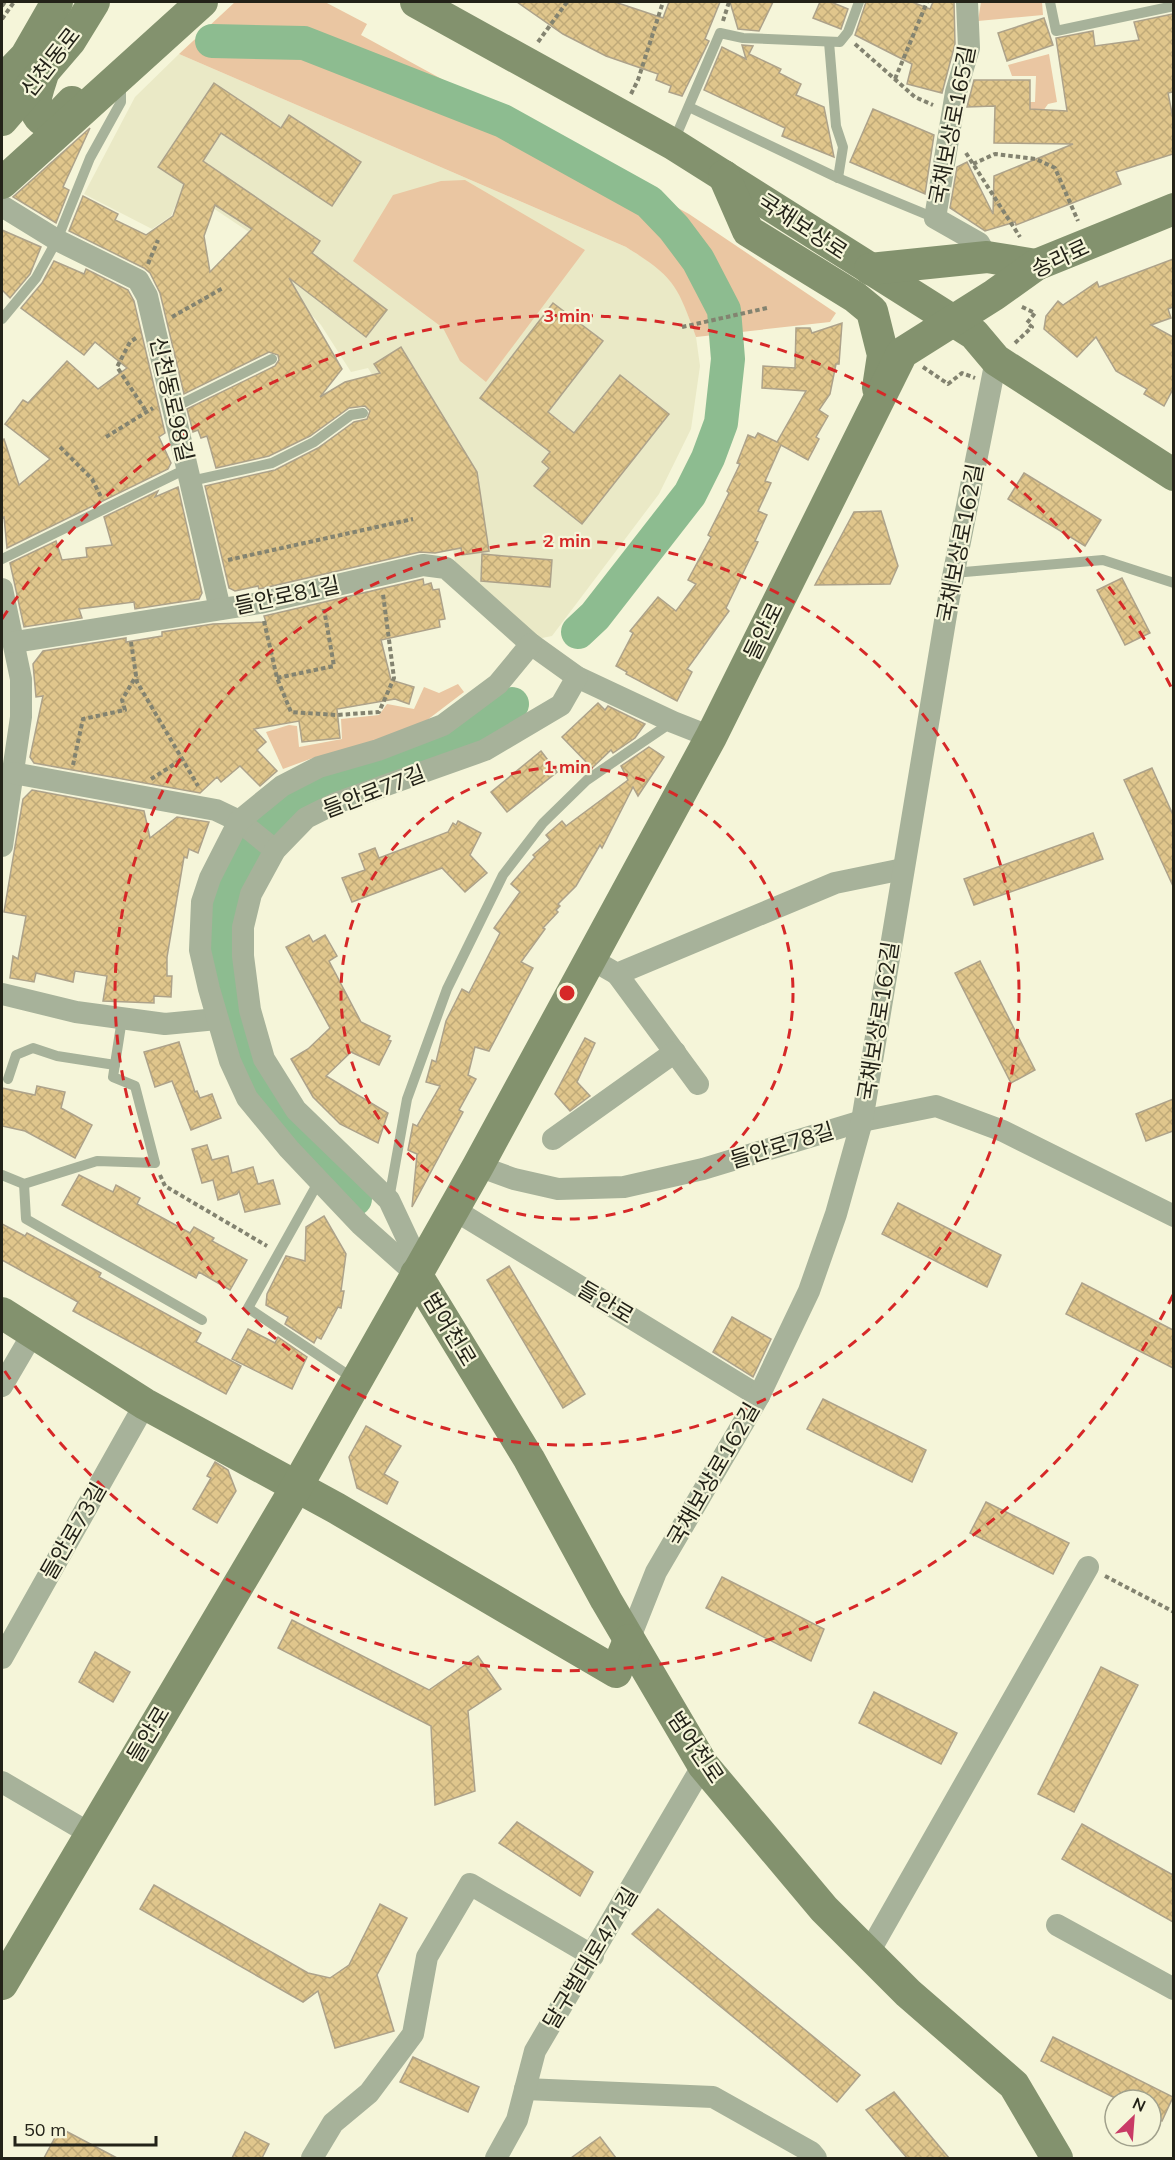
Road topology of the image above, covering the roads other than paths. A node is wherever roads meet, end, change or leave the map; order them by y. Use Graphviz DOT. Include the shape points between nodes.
graph roads {
  1 [pos="202,2"];
  2 [pos="416,2"];
  3 [pos="859,2"];
  4 [pos="967,2"];
  5 [pos="1050,2"];
  6 [pos="1173,6"];
  7 [pos="68,13"];
  8 [pos="167,31"];
  9 [pos="829,42"];
  10 [pos="34,66"];
  11 [pos="120,78"];
  12 [pos="2,81"];
  13 [pos="689,107"];
  14 [pos="2,120"];
  15 [pos="51,124"];
  16 [pos="2,136"];
  17 [pos="673,144"];
  18 [pos="724,176"];
  19 [pos="838,178"];
  20 [pos="2,183"];
  21 [pos="2,206"];
  22 [pos="1173,209"];
  23 [pos="935,218"];
  24 [pos="57,240"];
  25 [pos="987,257"];
  26 [pos="1034,265"];
  27 [pos="870,269"];
  28 [pos="2,319"];
  29 [pos="953,321"];
  30 [pos="272,360"];
  31 [pos="996,360"];
  32 [pos="172,404"];
  33 [pos="875,406"];
  34 [pos="363,413"];
  35 [pos="190,474"];
  36 [pos="1173,475"];
  37 [pos="2,559"];
  38 [pos="954,573"];
  39 [pos="1173,583"];
  40 [pos="2,589"];
  41 [pos="220,609"];
  42 [pos="15,642"];
  43 [pos="531,644"];
  44 [pos="581,679"];
  45 [pos="673,722"];
  46 [pos="711,737"];
  47 [pos="13,773"];
  48 [pos="239,821"];
  49 [pos="2,846"];
  50 [pos="274,849"];
  51 [pos="903,869"];
  52 [pos="604,966"];
  53 [pos="2,994"];
  54 [pos="122,1019"];
  55 [pos="217,1019"];
  56 [pos="675,1052"];
  57 [pos="115,1065"];
  58 [pos="8,1079"];
  59 [pos="698,1084"];
  60 [pos="862,1121"];
  61 [pos="553,1138"];
  62 [pos="478,1166"];
  63 [pos="2,1175"];
  64 [pos="319,1180"];
  65 [pos="24,1184"];
  66 [pos="389,1200"];
  67 [pos="453,1209"];
  68 [pos="350,1213"];
  69 [pos="1173,1216"];
  70 [pos="416,1274"];
  71 [pos="2,1313"];
  72 [pos="202,1320"];
  73 [pos="33,1333"];
  74 [pos="357,1381"];
  75 [pos="2,1386"];
  76 [pos="759,1396"];
  77 [pos="146,1404"];
  78 [pos="297,1486"];
  79 [pos="1088,1566"];
  80 [pos="629,1640"];
  81 [pos="2,1658"];
  82 [pos="703,1765"];
  83 [pos="2,1782"];
  84 [pos="89,1833"];
  85 [pos="1057,1925"];
  86 [pos="868,1954"];
  87 [pos="593,1956"];
  88 [pos="2,1984"];
  89 [pos="1173,1989"];
  90 [pos="525,2089"];
  91 [pos="312,2158"];
  92 [pos="495,2158"];
  93 [pos="816,2158"];
  94 [pos="1057,2158"];
  1 -- 8 [label="main road"];
  2 -- 17 [label="main road, 국채보상로"];
  3 -- 9 [label="lane" via="840,42"];
  4 -- 23 [label="street, 국채보상로165길" via="969,48"];
  5 -- 6 [label="lane" via="1056,31"];
  7 -- 10 [label="main road, 신천동로"];
  8 -- 11 [label="main road"];
  8 -- 15 [label="main road" via="119,53"];
  9 -- 13 [label="lane" via="743,38 720,33"];
  9 -- 19 [label="lane" via="836,126 843,147"];
  10 -- 12 [label="main road, 신천동로"];
  10 -- 14 [label="main road, 신천동로"];
  10 -- 15 [label="main road" via="35,113 42,122"];
  11 -- 20 [label="main road"];
  11 -- 24 [label="lane" via="121,102 90,158"];
  13 -- 17 [label="lane"];
  13 -- 19 [label="lane"];
  15 -- 16 [label="main road" via="35,138 17,141"];
  17 -- 18 [label="main road, 국채보상로"];
  18 -- 27 [label="main road, 국채보상로"];
  18 -- 33 [label="main road" via="748,231 872,311 883,355"];
  19 -- 23 [label="lane"];
  21 -- 24 [label="street, 신천동로98길"];
  22 -- 26 [label="main road, 송라로"];
  23 -- 25 [label="street, 국채보상로165길" via="979,243"];
  24 -- 28 [label="lane" via="36,278"];
  24 -- 32 [label="street, 신천동로98길" via="138,280 147,296"];
  25 -- 26 [label="main road"];
  25 -- 27 [label="main road"];
  26 -- 29 [label="main road, 송라로"];
  27 -- 29 [label="main road, 국채보상로"];
  29 -- 31 [label="main road, 국채보상로" via="974,333"];
  29 -- 33 [label="main road, 들안로" via="902,353"];
  30 -- 32 [label="lane"];
  31 -- 36 [label="main road, 국채보상로"];
  31 -- 38 [label="street, 국채보상로162길"];
  32 -- 35 [label="street, 신천동로98길"];
  33 -- 46 [label="main road, 들안로"];
  34 -- 35 [label="lane" via="351,415 314,442 272,463"];
  35 -- 37 [label="lane" via="106,508"];
  35 -- 41 [label="street, 신천동로98길"];
  38 -- 39 [label="lane" via="1103,560"];
  38 -- 51 [label="street, 국채보상로162길"];
  40 -- 42 [label="street"];
  41 -- 42 [label="street, 들안로81길"];
  41 -- 43 [label="street, 들안로81길" via="321,590 377,574 423,566 446,568"];
  42 -- 47 [label="street" via="21,679 21,717"];
  43 -- 44 [label="street, 들안로81길"];
  43 -- 48 [label="street" via="498,684 443,725 319,767 282,786"];
  44 -- 45 [label="street"];
  44 -- 50 [label="street, 들안로77길" via="561,705 510,737 485,750 336,802 306,818"];
  45 -- 46 [label="street"];
  45 -- 66 [label="lane" via="587,780 543,823 503,875 447,989 407,1099"];
  46 -- 52 [label="main road, 들안로"];
  47 -- 48 [label="street" via="216,810"];
  47 -- 49 [label="street"];
  48 -- 50 [label="street"];
  48 -- 55 [label="street" via="202,902 200,951"];
  50 -- 66 [label="street, 들안로77길" via="251,894 243,927 250,1010 264,1059 296,1110"];
  51 -- 52 [label="street" via="835,883"];
  51 -- 60 [label="street, 국채보상로162길"];
  52 -- 56 [label="street"];
  52 -- 62 [label="main road, 들안로"];
  53 -- 54 [label="street"];
  54 -- 55 [label="street" via="165,1024"];
  54 -- 57 [label="lane"];
  55 -- 64 [label="street" via="247,1098"];
  56 -- 59 [label="street"];
  56 -- 61 [label="street"];
  57 -- 58 [label="lane" via="33,1048 16,1055"];
  57 -- 65 [label="lane" via="113,1077 135,1086 155,1163 97,1161"];
  60 -- 62 [label="street, 들안로78길" via="703,1169 624,1187 558,1189"];
  60 -- 69 [label="street, 들안로78길" via="936,1106 1003,1131"];
  60 -- 76 [label="street, 국채보상로162길" via="809,1292"];
  62 -- 67 [label="main road, 들안로"];
  63 -- 65 [label="lane"];
  64 -- 68 [label="street"];
  64 -- 74 [label="lane" via="248,1308"];
  65 -- 72 [label="lane" via="26,1219"];
  66 -- 68 [label="street" via="373,1215 362,1218"];
  66 -- 70 [label="street, 들안로77길" via="412,1249"];
  67 -- 70 [label="main road, 들안로"];
  67 -- 76 [label="street, 들안로"];
  68 -- 70 [label="street"];
  70 -- 74 [label="main road, 들안로"];
  70 -- 80 [label="main road, 범어천로" via="529,1459"];
  71 -- 73 [label="main road"];
  73 -- 75 [label="street"];
  73 -- 77 [label="main road"];
  74 -- 78 [label="main road, 들안로"];
  76 -- 80 [label="street, 국채보상로162길" via="656,1572"];
  77 -- 78 [label="main road"];
  77 -- 81 [label="street, 들안로73길"];
  78 -- 80 [label="main road" via="616,1672"];
  78 -- 84 [label="main road, 들안로"];
  79 -- 86 [label="street"];
  80 -- 82 [label="main road, 범어천로"];
  82 -- 86 [label="main road, 범어천로" via="824,1909"];
  82 -- 87 [label="street, 달구벌대로471길"];
  83 -- 84 [label="street"];
  84 -- 88 [label="main road, 들안로"];
  85 -- 89 [label="street"];
  86 -- 94 [label="main road, 범어천로" via="1014,2085"];
  87 -- 90 [label="street, 달구벌대로471길" via="535,2051"];
  87 -- 91 [label="street" via="470,1884 427,1957 413,2034 369,2093 333,2124"];
  90 -- 92 [label="street, 달구벌대로471길" via="517,2120"];
  90 -- 93 [label="street" via="713,2097"];
}
